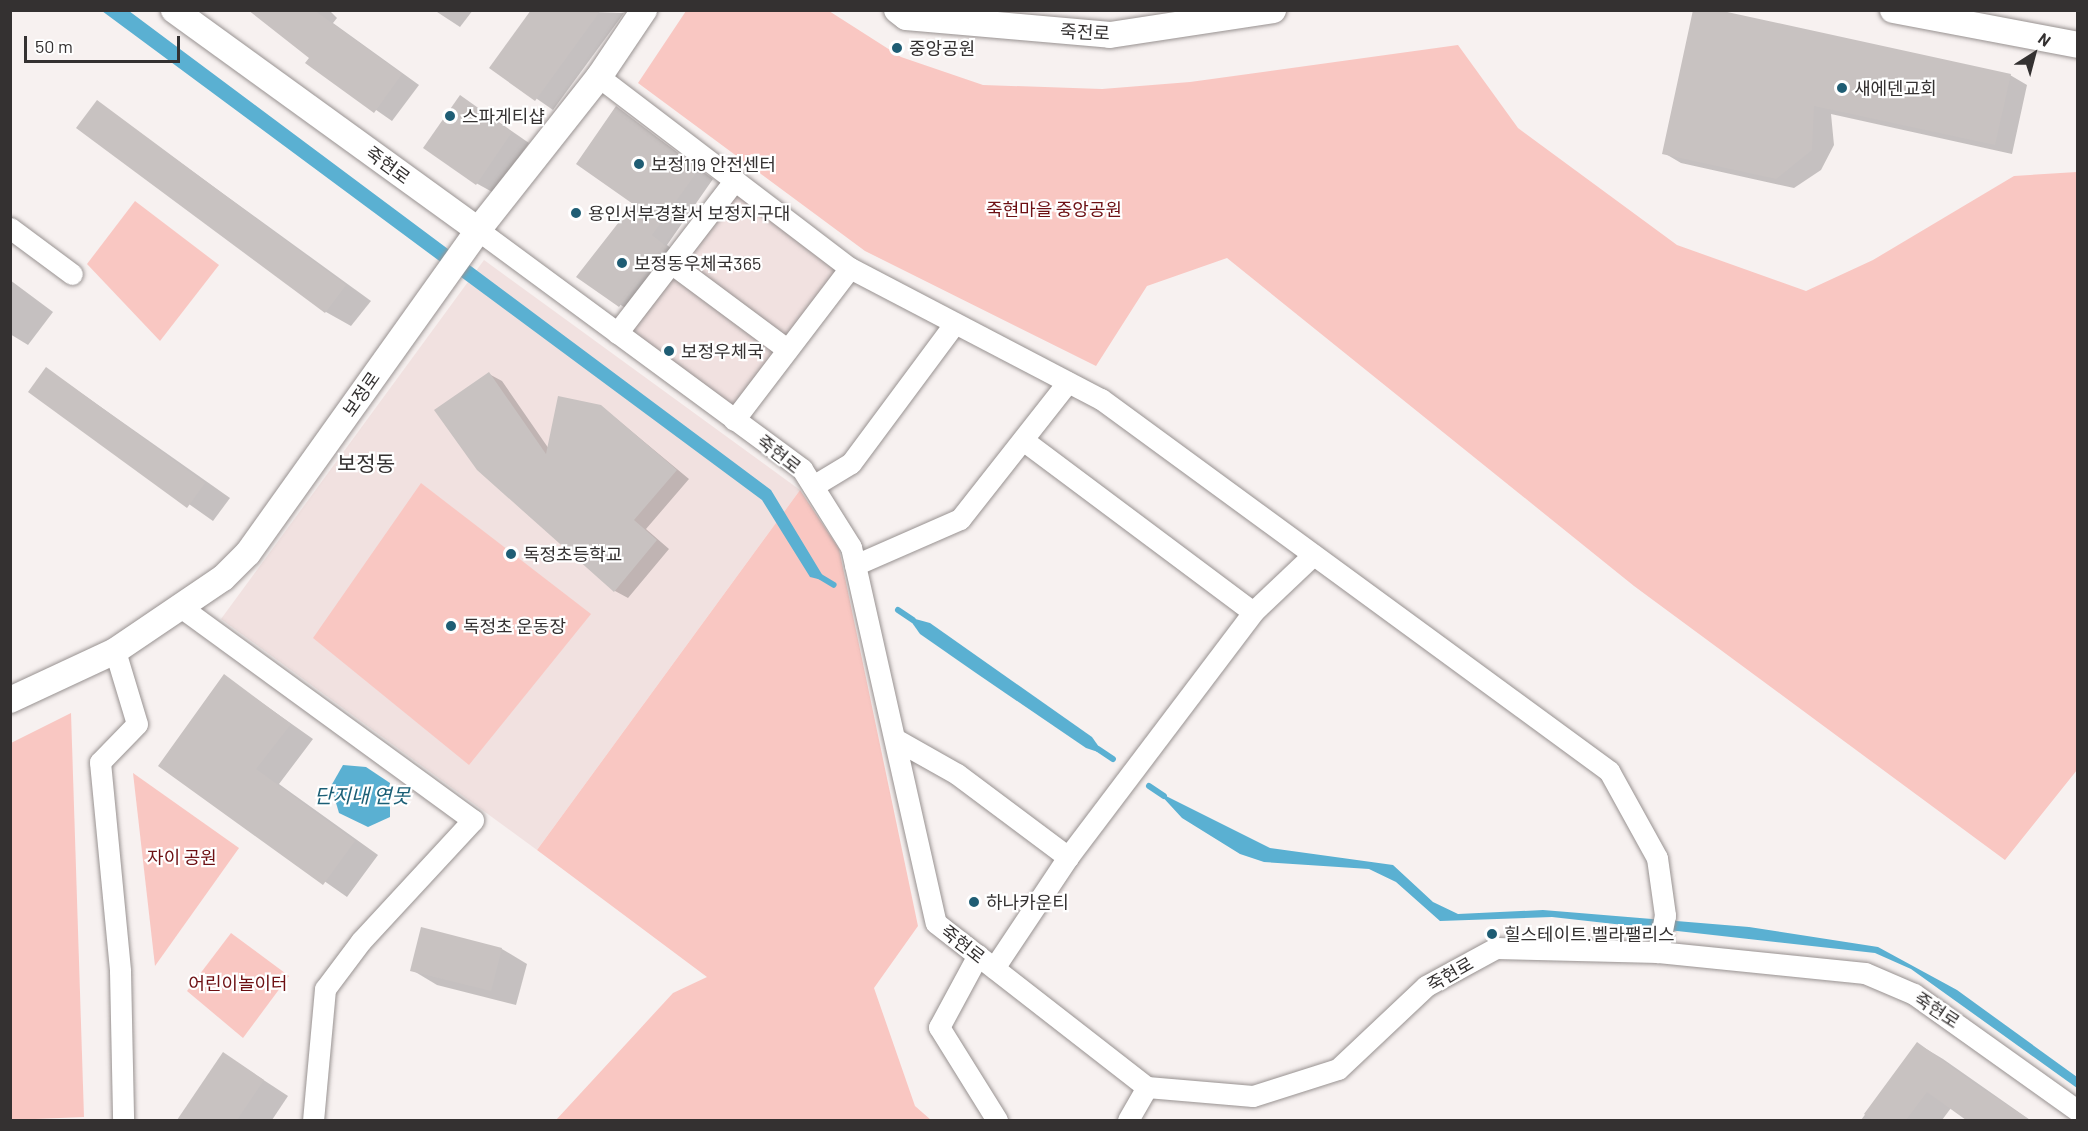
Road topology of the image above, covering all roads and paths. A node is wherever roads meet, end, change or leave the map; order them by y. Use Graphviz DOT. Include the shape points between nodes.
graph roads {
  1 [pos="174,10"];
  2 [pos="644,10"];
  3 [pos="897,10"];
  4 [pos="1273,10"];
  5 [pos="1893,10"];
  6 [pos="2078,45"];
  7 [pos="599,77"];
  8 [pos="735,180"];
  9 [pos="10,228"];
  10 [pos="471,239"];
  11 [pos="671,263"];
  12 [pos="850,268"];
  13 [pos="72,274"];
  14 [pos="955,323"];
  15 [pos="617,333"];
  16 [pos="787,349"];
  17 [pos="1068,382"];
  18 [pos="734,420"];
  19 [pos="1023,440"];
  20 [pos="813,486"];
  21 [pos="1313,555"];
  22 [pos="855,565"];
  23 [pos="182,608"];
  24 [pos="1253,612"];
  25 [pos="115,651"];
  26 [pos="10,700"];
  27 [pos="895,739"];
  28 [pos="1068,857"];
  29 [pos="1663,933"];
  30 [pos="986,961"];
  31 [pos="1147,1087"];
  32 [pos="2078,1111"];
  33 [pos="123,1120"];
  34 [pos="313,1120"];
  35 [pos="998,1120"];
  36 [pos="1128,1120"];
  1 -- 10 [label="street, 죽현로"];
  2 -- 7 [label="street, 보정로"];
  3 -- 4 [label="street, 죽전로" via="906,17 1110,35"];
  5 -- 6 [label="street"];
  7 -- 8 [label="street"];
  7 -- 10 [label="street, 보정로"];
  8 -- 11 [label="street"];
  8 -- 12 [label="street"];
  9 -- 13 [label="street"];
  10 -- 15 [label="street, 죽현로"];
  10 -- 23 [label="street, 보정로" via="248,554"];
  11 -- 15 [label="street"];
  11 -- 16 [label="street"];
  12 -- 14 [label="street"];
  12 -- 16 [label="street"];
  14 -- 17 [label="street"];
  14 -- 20 [label="street" via="851,463"];
  15 -- 18 [label="street, 죽현로"];
  16 -- 18 [label="street"];
  17 -- 19 [label="street"];
  17 -- 21 [label="street" via="1101,399"];
  18 -- 20 [label="street, 죽현로" via="802,469"];
  19 -- 22 [label="street" via="960,519"];
  19 -- 24 [label="street"];
  20 -- 22 [label="street, 죽현로" via="851,547"];
  21 -- 24 [label="street"];
  21 -- 29 [label="street" via="1609,771 1657,858"];
  22 -- 27 [label="street, 죽현로"];
  23 -- 25 [label="street, 보정로"];
  23 -- 34 [label="street" via="473,820 362,941 325,989"];
  24 -- 28 [label="street"];
  25 -- 26 [label="street, 보정로"];
  25 -- 33 [label="street" via="137,724 100,762 120,971"];
  27 -- 28 [label="street" via="957,774"];
  27 -- 30 [label="street, 죽현로" via="936,923"];
  28 -- 30 [label="street"];
  29 -- 31 [label="street, 죽현로" via="1496,948 1426,986 1338,1069 1253,1096"];
  29 -- 32 [label="street, 죽현로" via="1865,973 1922,999"];
  30 -- 31 [label="street, 죽현로"];
  30 -- 35 [label="street" via="939,1027"];
  31 -- 36 [label="street"];
}
